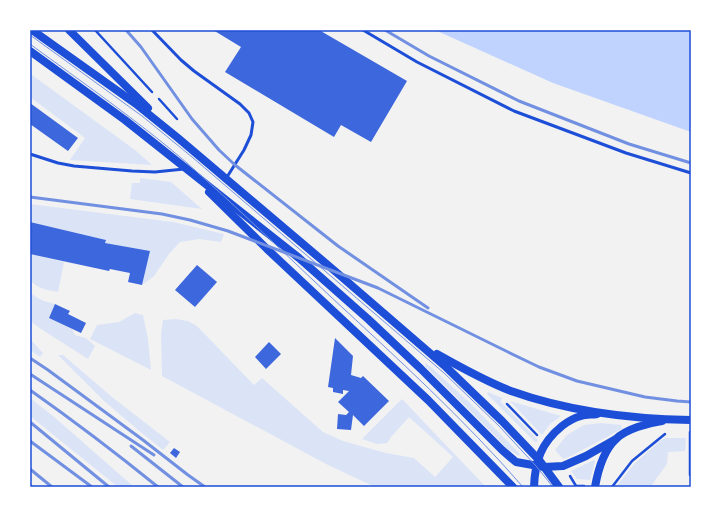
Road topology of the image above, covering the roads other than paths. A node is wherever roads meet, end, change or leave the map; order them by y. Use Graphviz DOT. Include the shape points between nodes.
graph roads {
  1 [pos="32,30"];
  2 [pos="69,30"];
  3 [pos="152,30"];
  4 [pos="363,30"];
  5 [pos="30,51"];
  6 [pos="178,138"];
  7 [pos="30,154"];
  8 [pos="186,169"];
  9 [pos="691,173"];
  10 [pos="226,179"];
  11 [pos="419,344"];
  12 [pos="606,413"];
  13 [pos="674,419"];
  14 [pos="691,420"];
  15 [pos="616,438"];
  16 [pos="540,464"];
  17 [pos="513,487"];
  18 [pos="534,487"];
  19 [pos="559,487"];
  20 [pos="595,487"];
  1 -- 6 [label="main road" via="136,104"];
  2 -- 6 [label="main road"];
  3 -- 10 [label="lane" via="181,60 249,113 253,122 251,135"];
  4 -- 9 [label="lane" via="417,62 514,111 626,153"];
  5 -- 8 [label="main road" via="125,120"];
  6 -- 10 [label="main road"];
  7 -- 8 [label="lane" via="74,166 155,172"];
  8 -- 16 [label="main road" via="299,258 421,369 516,462"];
  8 -- 17 [label="main road" via="428,400"];
  10 -- 11 [label="main road"];
  11 -- 12 [label="main road" via="510,390 552,403"];
  11 -- 16 [label="main road" via="502,421"];
  12 -- 13 [label="main road"];
  12 -- 16 [label="main road" via="581,416 566,423 545,443"];
  13 -- 14 [label="main road"];
  13 -- 15 [label="main road" via="641,426"];
  15 -- 16 [label="main road" via="563,466"];
  15 -- 20 [label="main road" via="602,461"];
  16 -- 18 [label="main road"];
  16 -- 19 [label="main road"];
}
